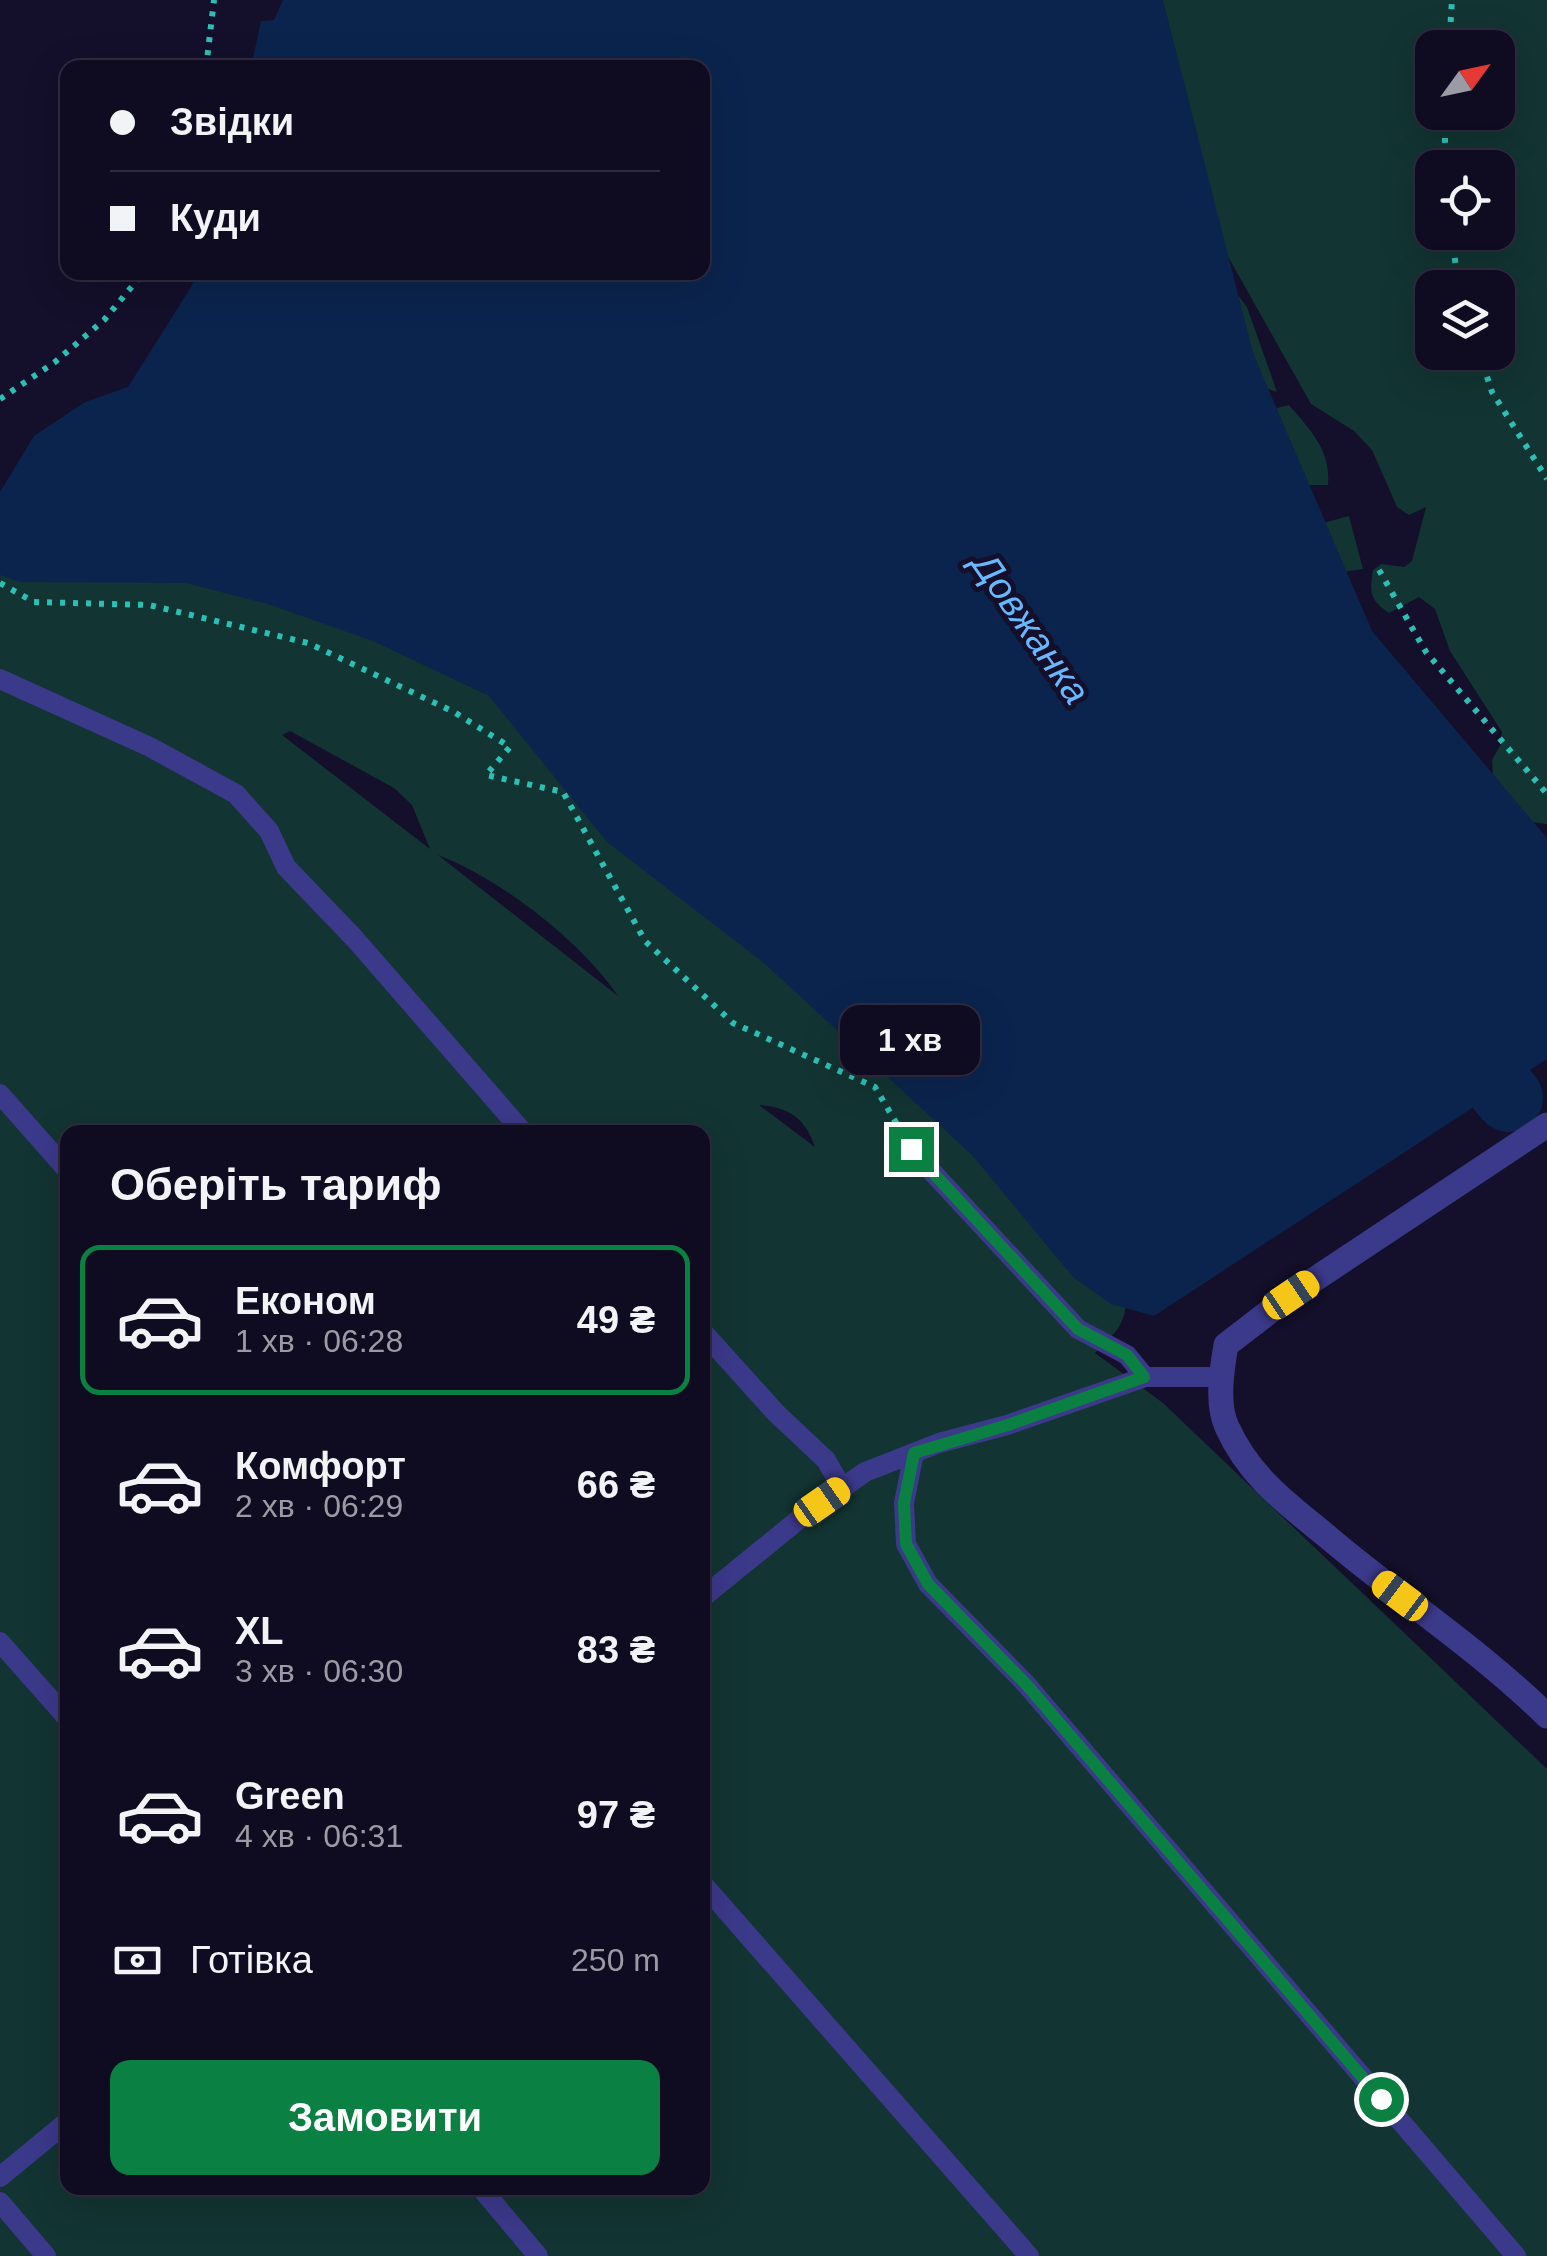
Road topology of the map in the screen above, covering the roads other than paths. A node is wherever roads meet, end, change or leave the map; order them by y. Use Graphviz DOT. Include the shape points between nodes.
graph roads {
  1 [pos="0,678"];
  2 [pos="0,1094"];
  3 [pos="518,1125"];
  4 [pos="1547,1125"];
  5 [pos="911,1149"];
  6 [pos="60,1162"];
  7 [pos="710,1340"];
  8 [pos="1144,1377"];
  9 [pos="1221,1377"];
  10 [pos="914,1453"];
  11 [pos="842,1488"];
  12 [pos="710,1592"];
  13 [pos="0,1642"];
  14 [pos="60,1710"];
  15 [pos="1547,1716"];
  16 [pos="710,1892"];
  17 [pos="60,2127"];
  18 [pos="0,2177"];
  19 [pos="487,2195"];
  20 [pos="0,2202"];
  21 [pos="46,2256"];
  22 [pos="538,2256"];
  23 [pos="1029,2256"];
  24 [pos="1516,2256"];
  1 -- 3 [label="lane" via="236,794 269,831 286,866"];
  2 -- 6 [label="lane"];
  4 -- 9 [label="street" via="1226,1344"];
  5 -- 8 [label="lane" via="1078,1329 1127,1355"];
  7 -- 11 [label="lane" via="826,1460"];
  8 -- 9 [label="lane"];
  8 -- 10 [label="lane"];
  9 -- 15 [label="street" via="1225,1424 1258,1479 1507,1676"];
  10 -- 11 [label="lane"];
  10 -- 24 [label="lane" via="904,1503 906,1544 928,1584 1026,1684"];
  11 -- 12 [label="lane"];
  13 -- 14 [label="lane"];
  16 -- 23 [label="lane"];
  17 -- 18 [label="lane"];
  19 -- 22 [label="lane"];
  20 -- 21 [label="lane"];
}
